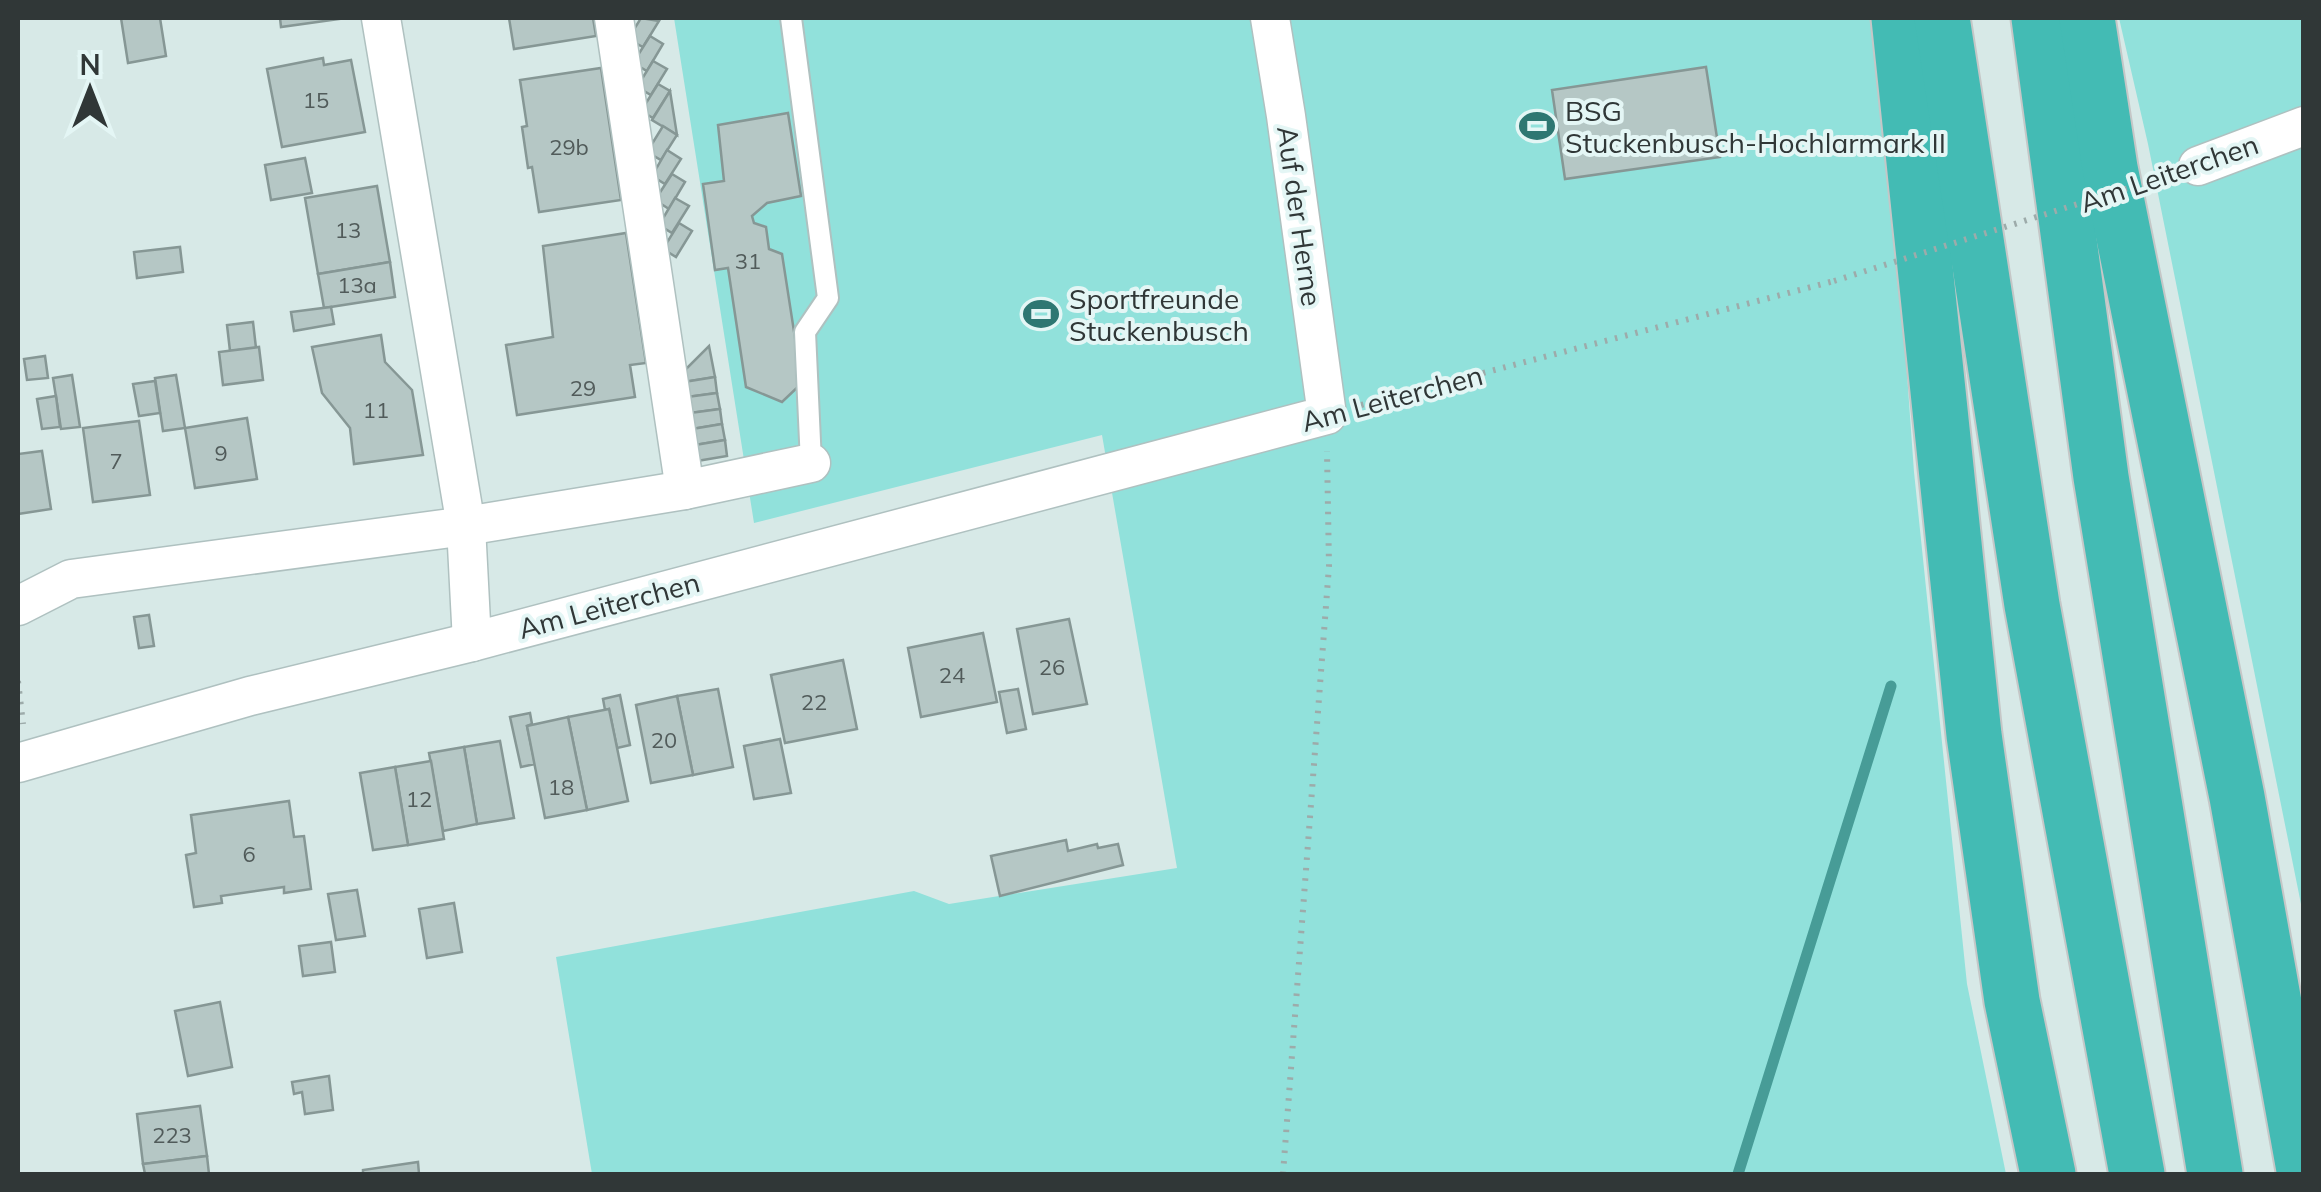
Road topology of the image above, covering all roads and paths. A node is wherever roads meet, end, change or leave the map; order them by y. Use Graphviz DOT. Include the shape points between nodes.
graph roads {
  1 [pos="381,18"];
  2 [pos="614,18"];
  3 [pos="791,18"];
  4 [pos="1270,18"];
  5 [pos="1899,18"];
  6 [pos="1942,18"];
  7 [pos="2039,18"];
  8 [pos="2088,18"];
  9 [pos="2304,126"];
  10 [pos="2198,166"];
  11 [pos="1326,415"];
  12 [pos="812,462"];
  13 [pos="685,490"];
  14 [pos="466,526"];
  15 [pos="18,606"];
  16 [pos="472,642"];
  17 [pos="18,762"];
  18 [pos="2304,1170"];
  19 [pos="1283,1174"];
  20 [pos="2048,1174"];
  21 [pos="2137,1174"];
  22 [pos="2214,1174"];
  1 -- 14 [label="street"];
  2 -- 13 [label="street"];
  3 -- 12 [label="lane" via="828,298 805,332"];
  4 -- 11 [label="street, Auf der Herne"];
  5 -- 20 [label="highway" via="1974,735 2012,1001"];
  6 -- 21 [label="highway" via="2032,605"];
  7 -- 22 [label="highway" via="2100,477"];
  8 -- 18 [label="highway" via="2110,168 2237,797"];
  9 -- 10 [label="street, Am Leiterchen"];
  10 -- 11 [label="path, Am Leiterchen, bridge" via="1834,281"];
  11 -- 16 [label="street, Am Leiterchen"];
  11 -- 19 [label="path" via="1329,566"];
  12 -- 13 [label="street"];
  13 -- 14 [label="street"];
  14 -- 15 [label="street" via="71,579"];
  14 -- 16 [label="street"];
  16 -- 17 [label="street, Am Leiterchen"];
}
